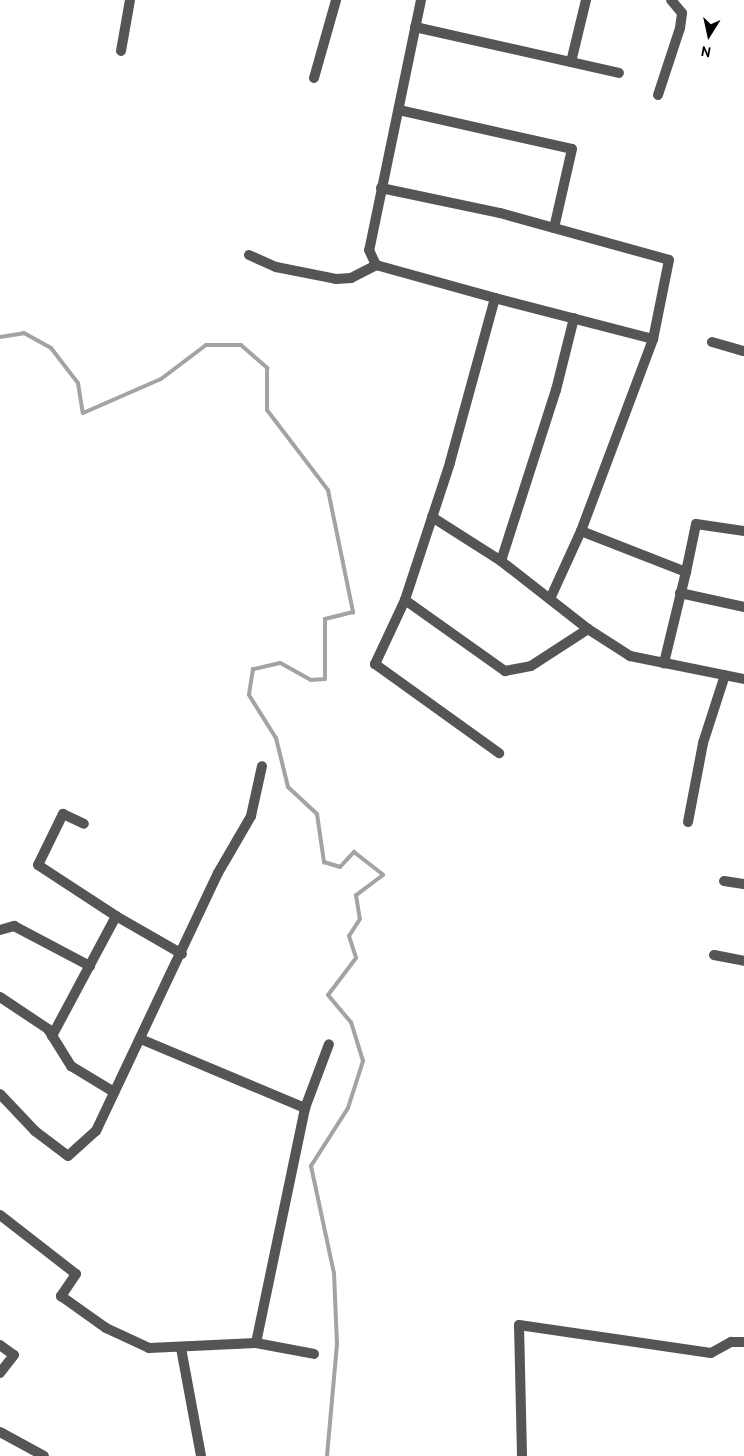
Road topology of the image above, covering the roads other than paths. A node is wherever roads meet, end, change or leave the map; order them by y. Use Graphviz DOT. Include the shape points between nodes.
graph roads {
  1 [pos="130,0"];
  2 [pos="336,0"];
  3 [pos="421,0"];
  4 [pos="586,0"];
  5 [pos="671,0"];
  6 [pos="415,27"];
  7 [pos="121,51"];
  8 [pos="571,62"];
  9 [pos="619,73"];
  10 [pos="314,78"];
  11 [pos="658,95"];
  12 [pos="399,110"];
  13 [pos="380,188"];
  14 [pos="554,228"];
  15 [pos="249,255"];
  16 [pos="376,265"];
  17 [pos="495,298"];
  18 [pos="574,318"];
  19 [pos="653,339"];
  20 [pos="712,342"];
  21 [pos="744,351"];
  22 [pos="432,517"];
  23 [pos="744,531"];
  24 [pos="581,532"];
  25 [pos="501,561"];
  26 [pos="686,572"];
  27 [pos="680,593"];
  28 [pos="550,599"];
  29 [pos="405,600"];
  30 [pos="744,607"];
  31 [pos="588,629"];
  32 [pos="664,663"];
  33 [pos="725,675"];
  34 [pos="744,679"];
  35 [pos="499,753"];
  36 [pos="262,766"];
  37 [pos="688,822"];
  38 [pos="84,824"];
  39 [pos="724,881"];
  40 [pos="744,884"];
  41 [pos="116,916"];
  42 [pos="0,930"];
  43 [pos="182,954"];
  44 [pos="714,955"];
  45 [pos="744,960"];
  46 [pos="90,966"];
  47 [pos="0,997"];
  48 [pos="52,1036"];
  49 [pos="143,1040"];
  50 [pos="329,1044"];
  51 [pos="114,1092"];
  52 [pos="0,1094"];
  53 [pos="305,1108"];
  54 [pos="0,1215"];
  55 [pos="744,1342"];
  56 [pos="256,1343"];
  57 [pos="0,1345"];
  58 [pos="181,1348"];
  59 [pos="314,1354"];
  60 [pos="0,1373"];
  61 [pos="0,1432"];
  62 [pos="44,1456"];
  63 [pos="201,1456"];
  64 [pos="522,1456"];
  1 -- 7 [label="street"];
  2 -- 10 [label="street"];
  3 -- 6 [label="street"];
  4 -- 8 [label="street"];
  5 -- 11 [label="street" via="682,14"];
  6 -- 8 [label="street"];
  6 -- 12 [label="street"];
  8 -- 9 [label="street"];
  12 -- 13 [label="street"];
  12 -- 14 [label="street" via="572,149"];
  13 -- 14 [label="street"];
  13 -- 16 [label="street" via="369,250"];
  14 -- 19 [label="street" via="669,260"];
  15 -- 16 [label="street" via="276,267 336,279 351,278"];
  16 -- 17 [label="street"];
  17 -- 18 [label="street"];
  17 -- 22 [label="street"];
  18 -- 19 [label="street"];
  18 -- 25 [label="street" via="556,390"];
  19 -- 24 [label="street"];
  20 -- 21 [label="street"];
  22 -- 25 [label="street"];
  22 -- 29 [label="street"];
  23 -- 26 [label="street" via="696,524"];
  24 -- 26 [label="street"];
  24 -- 28 [label="street"];
  25 -- 28 [label="street"];
  26 -- 27 [label="street"];
  27 -- 30 [label="street"];
  27 -- 32 [label="street"];
  28 -- 31 [label="street"];
  29 -- 31 [label="street" via="505,671 531,666"];
  29 -- 35 [label="street" via="375,664"];
  31 -- 32 [label="street" via="630,656"];
  32 -- 33 [label="street"];
  33 -- 34 [label="street"];
  33 -- 37 [label="street" via="703,743"];
  36 -- 43 [label="street" via="250,816 218,873"];
  38 -- 41 [label="street" via="63,814 38,865"];
  39 -- 40 [label="street"];
  41 -- 43 [label="street"];
  41 -- 46 [label="street"];
  42 -- 46 [label="street" via="14,926"];
  43 -- 49 [label="street"];
  44 -- 45 [label="street"];
  46 -- 48 [label="street"];
  47 -- 48 [label="street"];
  48 -- 51 [label="street" via="71,1066"];
  49 -- 51 [label="street"];
  49 -- 53 [label="street"];
  50 -- 53 [label="street"];
  51 -- 52 [label="street" via="96,1131 68,1156 35,1132"];
  53 -- 56 [label="street"];
  54 -- 58 [label="street" via="76,1274 61,1296 106,1328 149,1348"];
  55 -- 64 [label="street" via="731,1342 711,1353 519,1325"];
  56 -- 58 [label="street"];
  56 -- 59 [label="street"];
  57 -- 60 [label="street" via="14,1355"];
  58 -- 63 [label="street"];
  61 -- 62 [label="street"];
}
